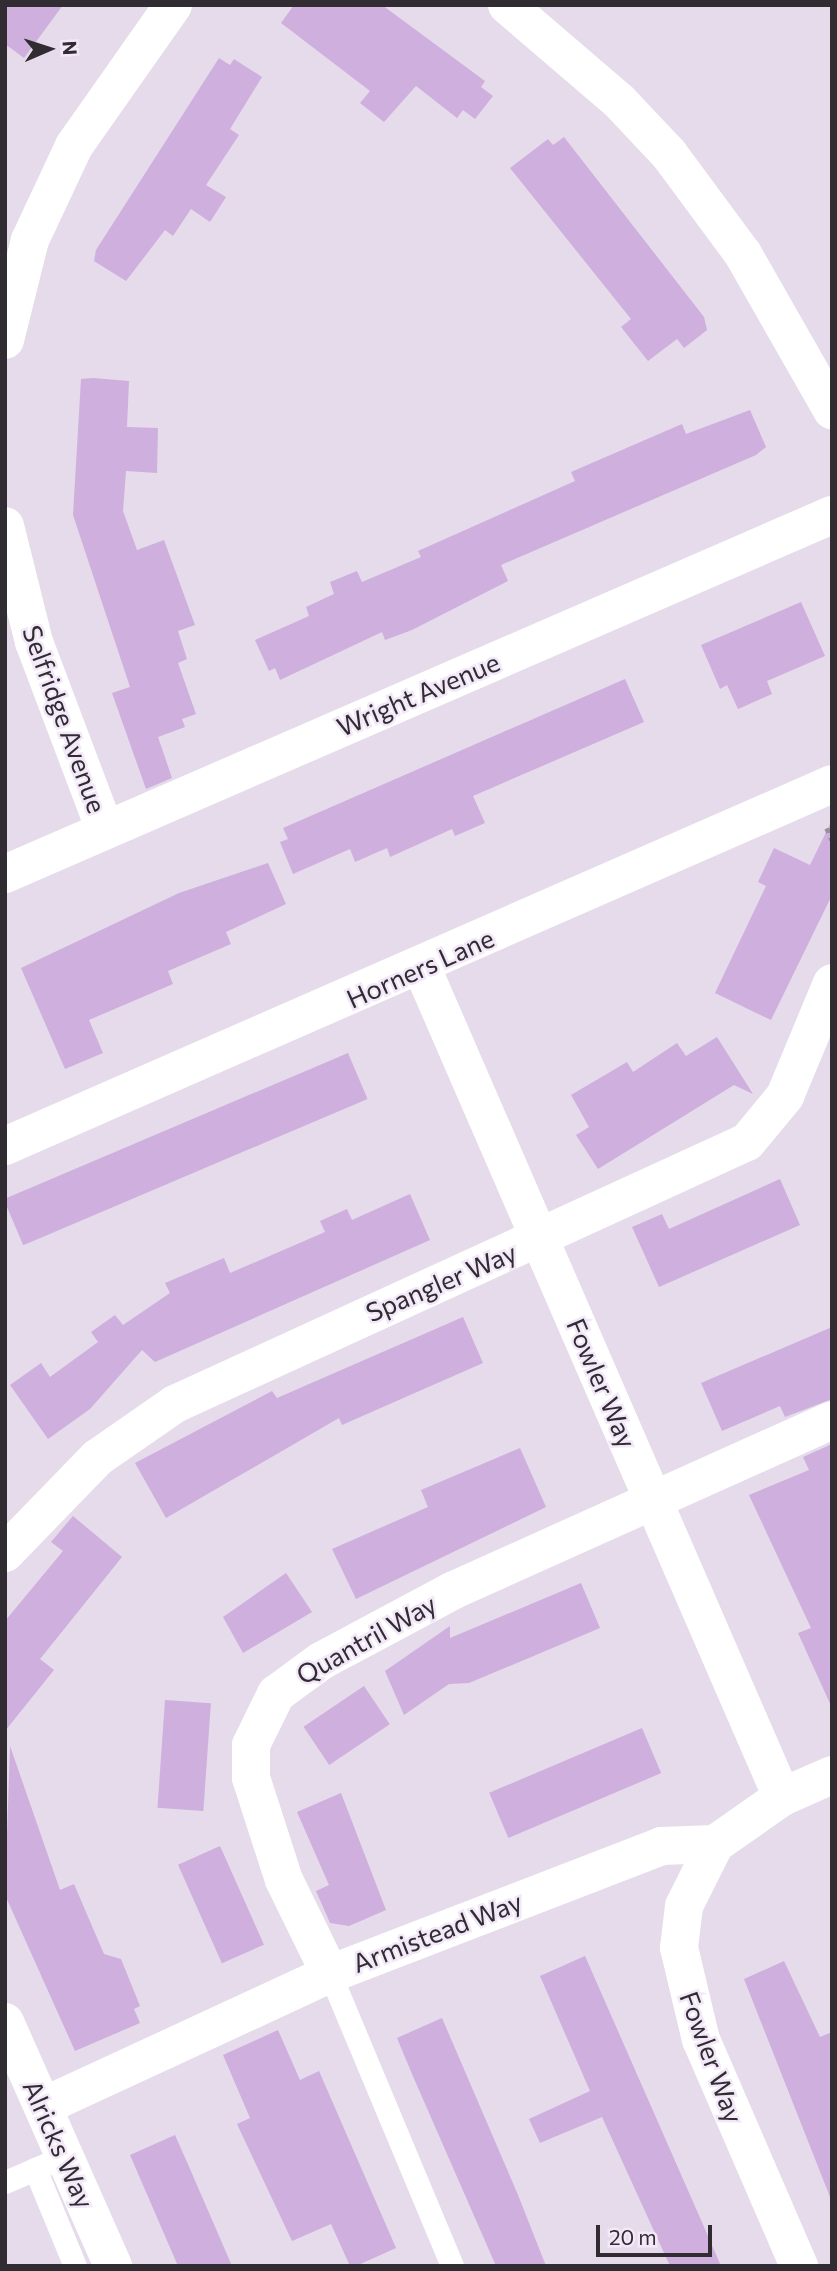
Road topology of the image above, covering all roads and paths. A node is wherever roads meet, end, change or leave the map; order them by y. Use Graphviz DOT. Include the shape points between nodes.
graph roads {
  1 [pos="173,5"];
  2 [pos="507,5"];
  3 [pos="5,340"];
  4 [pos="832,410"];
  5 [pos="832,515"];
  6 [pos="5,526"];
  7 [pos="832,784"];
  8 [pos="105,830"];
  9 [pos="5,874"];
  10 [pos="422,968"];
  11 [pos="832,983"];
  12 [pos="5,1146"];
  13 [pos="540,1239"];
  14 [pos="832,1420"];
  15 [pos="655,1504"];
  16 [pos="5,1553"];
  17 [pos="832,1775"];
  18 [pos="782,1797"];
  19 [pos="715,1844"];
  20 [pos="330,1974"];
  21 [pos="5,2022"];
  22 [pos="44,2106"];
  23 [pos="50,2163"];
  24 [pos="5,2182"];
  25 [pos="75,2266"];
  26 [pos="113,2266"];
  27 [pos="452,2266"];
  28 [pos="799,2266"];
  1 -- 3 [label="street" via="74,146 30,240"];
  2 -- 4 [label="street" via="619,101 669,154 743,254"];
  5 -- 8 [label="street, Wright Avenue"];
  6 -- 8 [label="street, Selfridge Avenue" via="34,642"];
  7 -- 10 [label="street, Horners Lane"];
  8 -- 9 [label="street, Wright Avenue"];
  10 -- 12 [label="street, Horners Lane"];
  10 -- 13 [label="street, Fowler Way"];
  11 -- 13 [label="street, Spangler Way" via="785,1096 747,1142"];
  13 -- 15 [label="street, Fowler Way"];
  13 -- 16 [label="street, Spangler Way" via="175,1404 97,1458"];
  14 -- 15 [label="street, Quantril Way"];
  15 -- 18 [label="street, Fowler Way"];
  15 -- 20 [label="street, Quantril Way" via="417,1609 295,1676 276,1694 251,1745 254,1791 284,1880"];
  17 -- 18 [label="street"];
  18 -- 19 [label="street"];
  19 -- 20 [label="street, Armistead Way" via="661,1846"];
  19 -- 28 [label="street, Fowler Way" via="684,1906 683,1977 701,2040"];
  20 -- 22 [label="street, Armistead Way"];
  20 -- 27 [label="lane, Quantril Way"];
  21 -- 22 [label="street, Alricks Way"];
  22 -- 23 [label="street, Alricks Way"];
  23 -- 24 [label="lane"];
  23 -- 25 [label="lane"];
  23 -- 26 [label="street, Alricks Way"];
}
